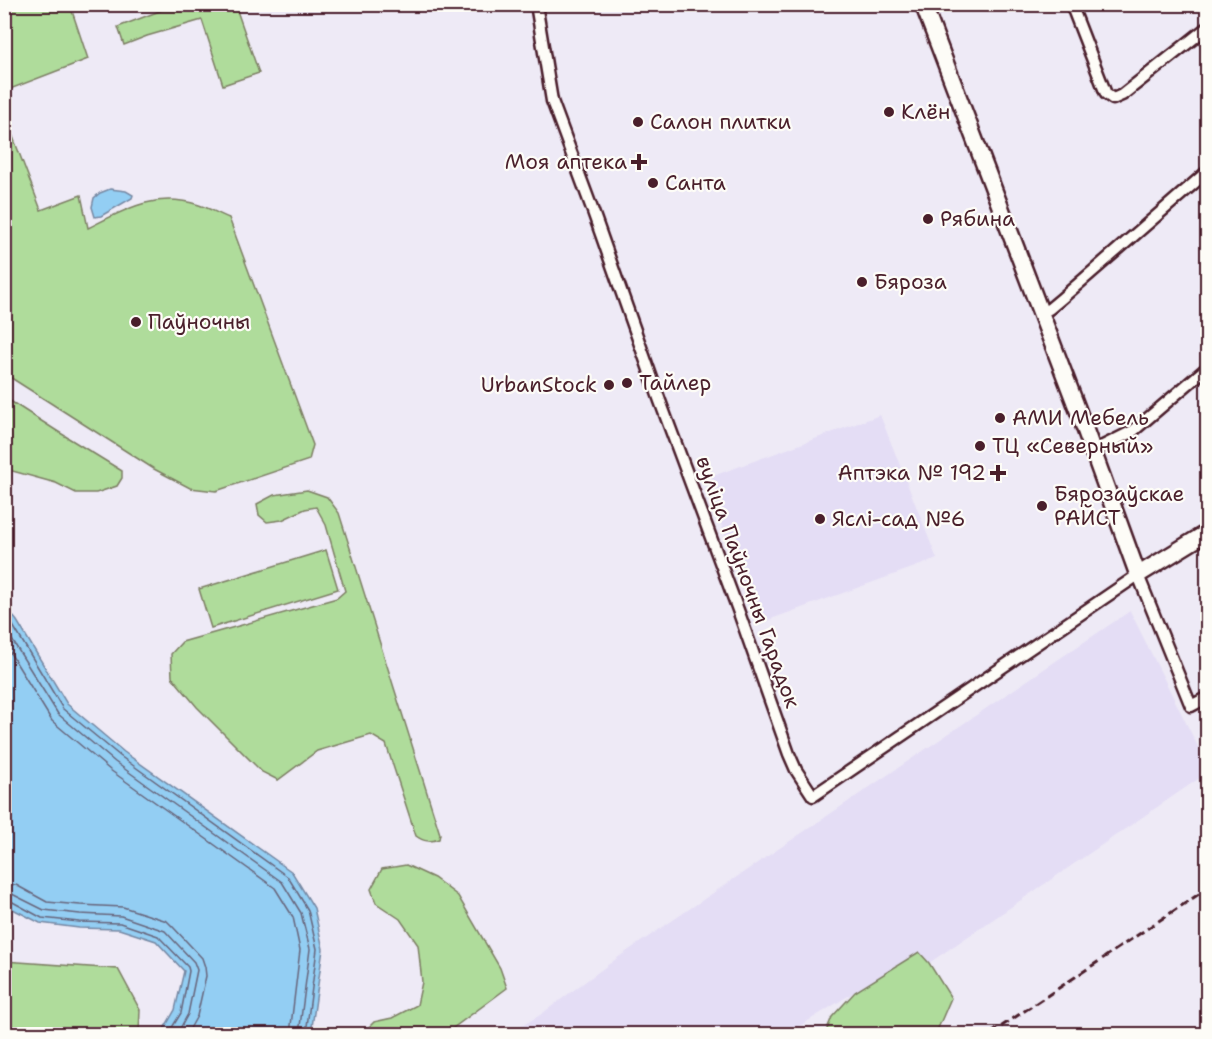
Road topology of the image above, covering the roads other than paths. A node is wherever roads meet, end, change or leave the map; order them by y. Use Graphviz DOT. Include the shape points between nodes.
graph roads {
  1 [pos="537,4"];
  2 [pos="923,4"];
  3 [pos="1071,4"];
  4 [pos="1208,27"];
  5 [pos="1208,171"];
  6 [pos="1040,312"];
  7 [pos="1208,367"];
  8 [pos="1093,451"];
  9 [pos="1208,532"];
  10 [pos="1138,575"];
  11 [pos="1208,697"];
  1 -- 10 [label="street, вуліца Паўночны Гарадок" via="552,101 789,754 813,796"];
  2 -- 6 [label="street"];
  3 -- 4 [label="street" via="1106,94 1113,99"];
  5 -- 6 [label="street" via="1061,299"];
  6 -- 8 [label="street"];
  7 -- 8 [label="street" via="1133,431"];
  8 -- 10 [label="street"];
  9 -- 10 [label="street"];
  10 -- 11 [label="street" via="1191,706"];
}
